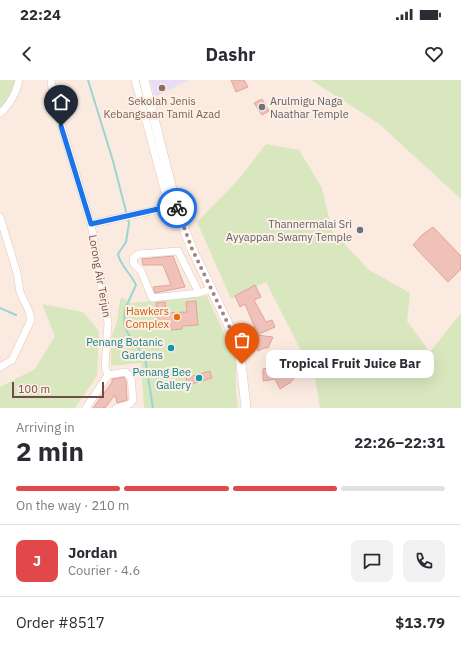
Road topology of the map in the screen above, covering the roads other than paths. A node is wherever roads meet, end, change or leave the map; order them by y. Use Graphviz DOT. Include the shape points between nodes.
graph roads {
  1 [pos="19,80"];
  2 [pos="51,80"];
  3 [pos="135,80"];
  4 [pos="144,80"];
  5 [pos="0,114"];
  6 [pos="172,206"];
  7 [pos="0,217"];
  8 [pos="91,224"];
  9 [pos="211,289"];
  10 [pos="199,293"];
  11 [pos="0,366"];
  12 [pos="108,375"];
  13 [pos="86,408"];
  14 [pos="116,408"];
  15 [pos="246,408"];
  1 -- 5 [label="street" via="17,89"];
  2 -- 8 [label="street, Lorong Air Terjun" via="53,98"];
  3 -- 6 [label="street"];
  4 -- 6 [label="street"];
  6 -- 8 [label="street, Lorong Air Terjun"];
  6 -- 9 [label="street"];
  7 -- 11 [label="street" via="20,292 30,311 31,320 12,360"];
  8 -- 12 [label="street, Lorong Air Terjun" via="108,323 105,367"];
  9 -- 10 [label="street"];
  9 -- 15 [label="street" via="240,354"];
  10 -- 10 [label="street" via="180,251 139,254 133,258 153,299"];
  12 -- 13 [label="street"];
  12 -- 14 [label="street" via="126,372 131,378 133,400 130,404"];
}
